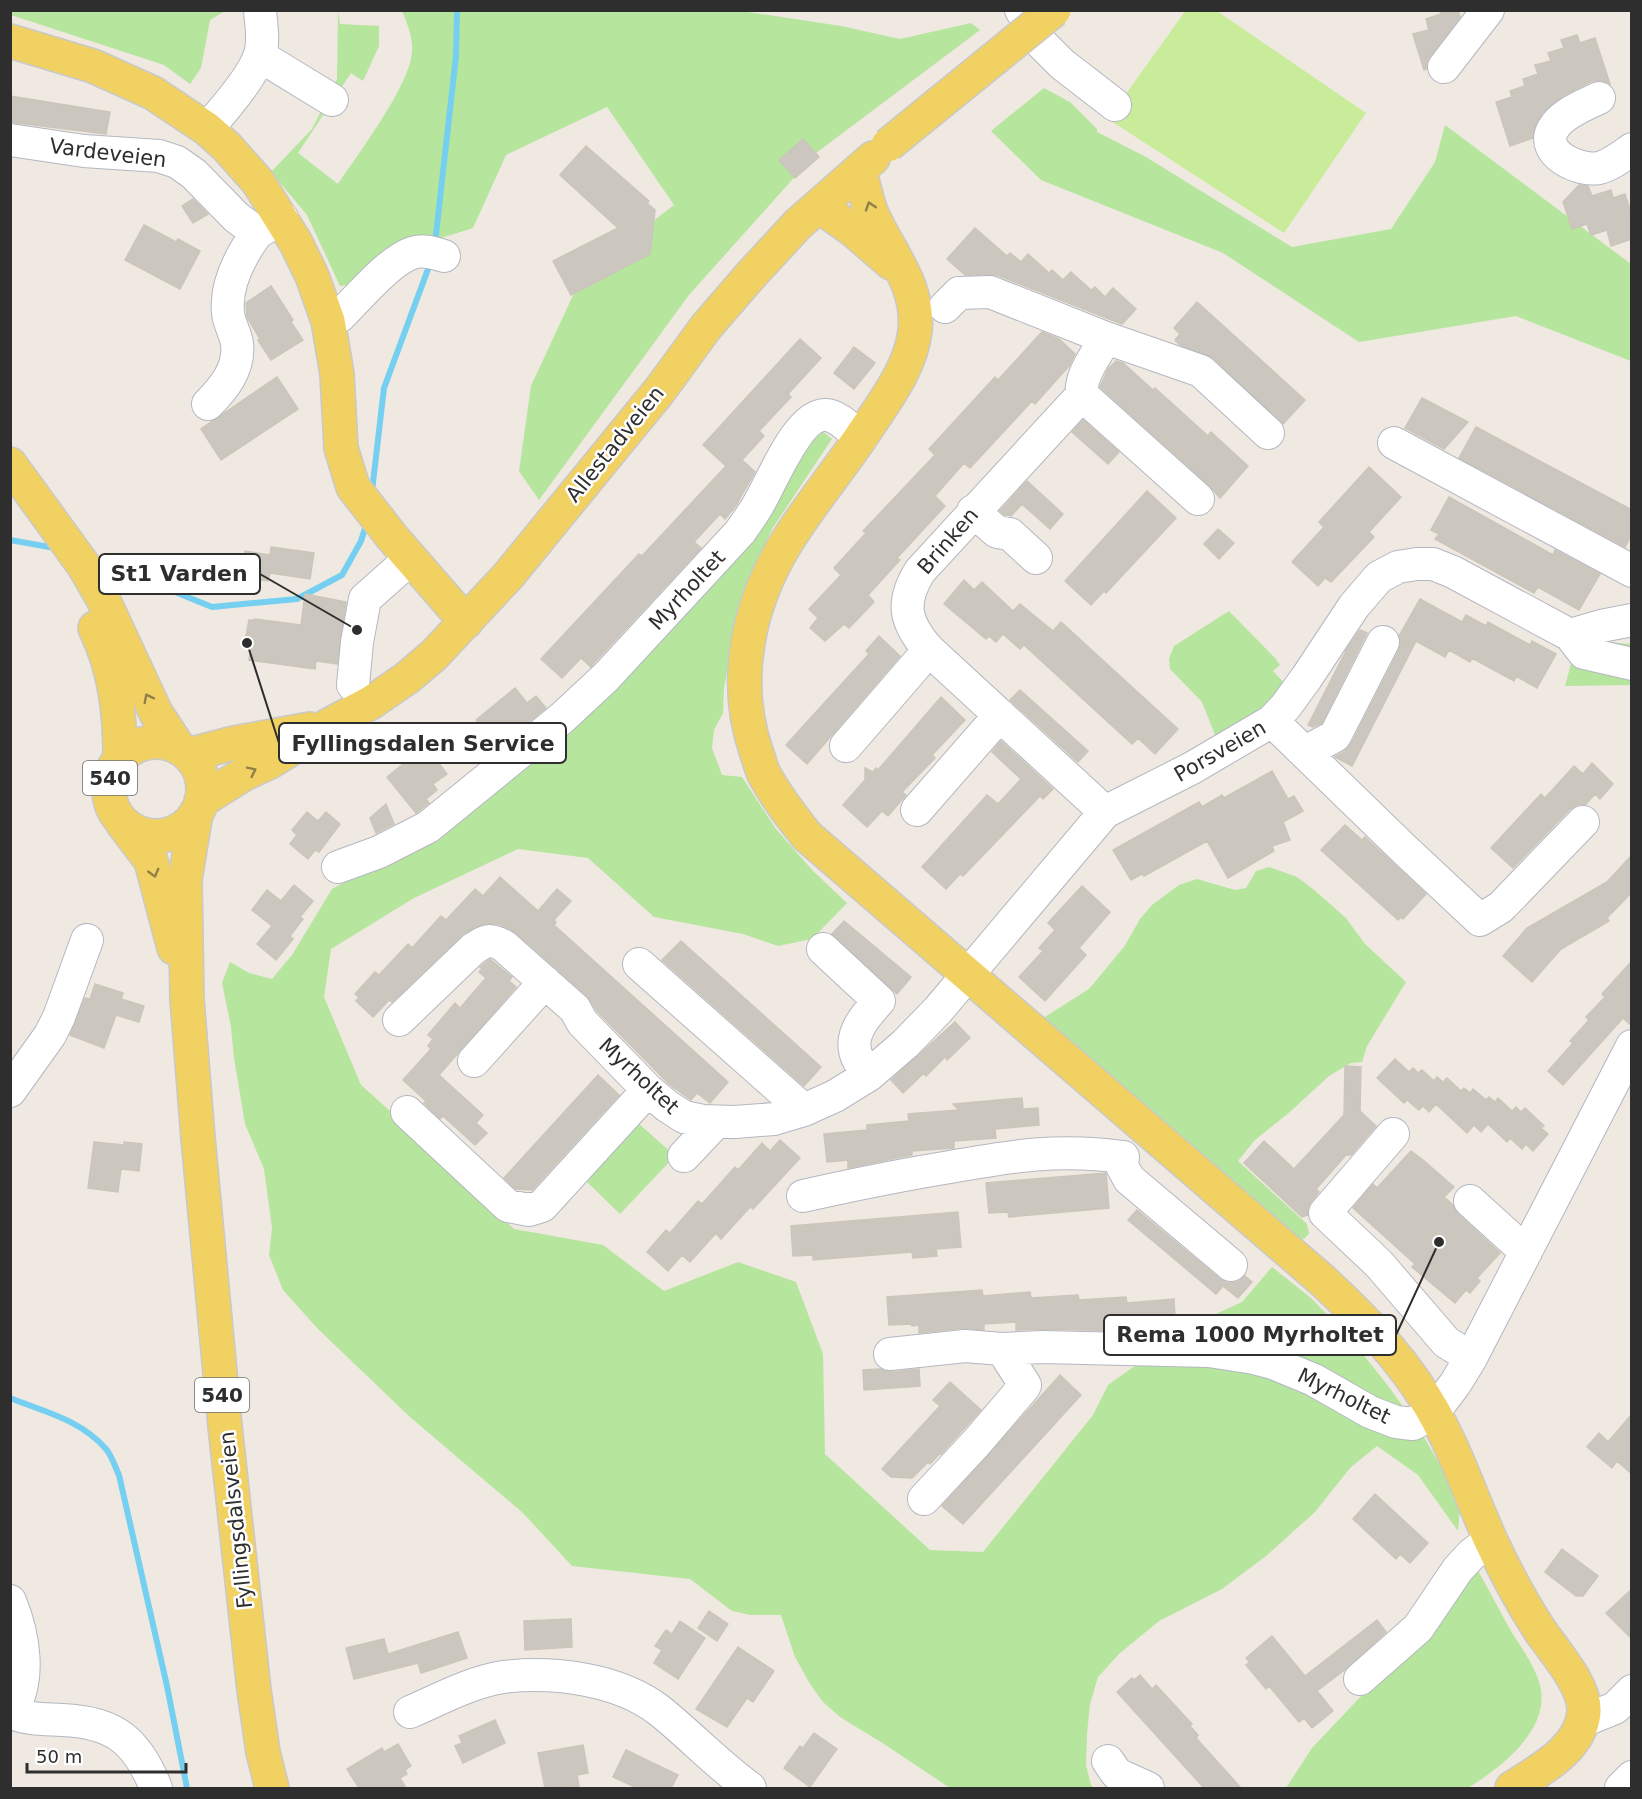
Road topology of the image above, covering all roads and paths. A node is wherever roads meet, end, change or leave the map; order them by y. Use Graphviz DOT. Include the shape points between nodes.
graph roads {
  1 [pos="260,10"];
  2 [pos="1021,10"];
  3 [pos="1054,10"];
  4 [pos="1488,10"];
  5 [pos="10,42"];
  6 [pos="260,56"];
  7 [pos="1444,67"];
  8 [pos="1599,98"];
  9 [pos="332,100"];
  10 [pos="1115,105"];
  11 [pos="207,129"];
  12 [pos="10,140"];
  13 [pos="1632,149"];
  14 [pos="860,170"];
  15 [pos="819,206"];
  16 [pos="270,226"];
  17 [pos="444,256"];
  18 [pos="906,276"];
  19 [pos="945,307"];
  20 [pos="328,321"];
  21 [pos="1106,338"];
  22 [pos="1082,395"];
  23 [pos="208,404"];
  24 [pos="1268,433"];
  25 [pos="861,438"];
  26 [pos="1394,443"];
  27 [pos="10,464"];
  28 [pos="1198,499"];
  29 [pos="974,511"];
  30 [pos="46,513"];
  31 [pos="1036,558"];
  32 [pos="410,559"];
  33 [pos="1632,571"];
  34 [pos="1632,620"];
  35 [pos="466,622"];
  36 [pos="1570,635"];
  37 [pos="1383,642"];
  38 [pos="929,650"];
  39 [pos="1632,664"];
  40 [pos="353,685"];
  41 [pos="1000,715"];
  42 [pos="1272,721"];
  43 [pos="327,726"];
  44 [pos="846,746"];
  45 [pos="183,751"];
  46 [pos="1306,754"];
  47 [pos="120,757"];
  48 [pos="199,807"];
  49 [pos="917,810"];
  50 [pos="1105,812"];
  51 [pos="1583,822"];
  52 [pos="123,824"];
  53 [pos="338,867"];
  54 [pos="87,940"];
  55 [pos="823,949"];
  56 [pos="639,964"];
  57 [pos="968,976"];
  58 [pos="545,982"];
  59 [pos="188,999"];
  60 [pos="399,1020"];
  61 [pos="1632,1046"];
  62 [pos="474,1061"];
  63 [pos="869,1075"];
  64 [pos="648,1090"];
  65 [pos="10,1091"];
  66 [pos="804,1110"];
  67 [pos="407,1112"];
  68 [pos="716,1122"];
  69 [pos="1146,1129"];
  70 [pos="1393,1134"];
  71 [pos="684,1156"];
  72 [pos="1123,1157"];
  73 [pos="803,1196"];
  74 [pos="1470,1201"];
  75 [pos="1526,1252"];
  76 [pos="1231,1265"];
  77 [pos="1002,1348"];
  78 [pos="890,1354"];
  79 [pos="1471,1358"];
  80 [pos="1434,1412"];
  81 [pos="924,1498"];
  82 [pos="1491,1540"];
  83 [pos="10,1600"];
  84 [pos="1360,1679"];
  85 [pos="1626,1707"];
  86 [pos="410,1712"];
  87 [pos="11,1713"];
  88 [pos="1583,1721"];
  89 [pos="1108,1761"];
  90 [pos="1632,1777"];
  91 [pos="156,1788"];
  92 [pos="273,1788"];
  93 [pos="750,1788"];
  94 [pos="1148,1788"];
  95 [pos="1512,1788"];
  96 [pos="1621,1788"];
  1 -- 6 [label="street"];
  2 -- 10 [label="street" via="1042,44"];
  3 -- 14 [label="main road, Allestadveien, bridge"];
  4 -- 7 [label="street"];
  5 -- 11 [label="main road, Vardeveien" via="120,77 153,93"];
  6 -- 9 [label="street"];
  6 -- 11 [label="street"];
  8 -- 13 [label="street" via="1572,111 1553,128 1551,148 1568,161 1598,168"];
  11 -- 16 [label="main road, Vardeveien" via="250,174"];
  12 -- 16 [label="street, Vardeveien" via="84,151 159,156 194,174 236,217"];
  14 -- 15 [label="main road, Allestadveien"];
  18 -- 14 [label="main road, Myrholtet, one-way" via="872,213"];
  15 -- 18 [label="main road"];
  15 -- 35 [label="main road, Allestadveien" via="798,224 706,327 595,470"];
  16 -- 20 [label="main road, Vardeveien" via="312,276"];
  16 -- 23 [label="street" via="245,250 233,275 228,315 237,354 223,389"];
  17 -- 20 [label="street" via="413,252 397,260 340,316"];
  18 -- 25 [label="main road, Myrholtet" via="915,309 911,352"];
  19 -- 21 [label="street" via="959,293 990,292"];
  20 -- 32 [label="main road, Vardeveien" via="347,472 368,508"];
  21 -- 22 [label="street, Brinken" via="1080,387"];
  21 -- 24 [label="street" via="1201,371"];
  22 -- 28 [label="street"];
  22 -- 29 [label="street, Brinken"];
  25 -- 53 [label="street, Myrholtet" via="834,417 824,414 812,419 794,439 740,532 606,677 428,827"];
  25 -- 57 [label="main road, Myrholtet" via="787,542 766,579 745,654 751,735 764,774 807,836"];
  26 -- 33 [label="street"];
  27 -- 30 [label="main road, 540"];
  29 -- 31 [label="street" via="997,532 1010,534"];
  29 -- 38 [label="street, Brinken" via="910,587 909,620 916,636"];
  45 -- 30 [label="main road, 540, one-way" via="156,713 103,599"];
  30 -- 47 [label="main road, 540" via="69,575 100,638 113,678"];
  32 -- 35 [label="main road, Vardeveien"];
  32 -- 40 [label="street" via="365,599"];
  34 -- 36 [label="street"];
  35 -- 43 [label="main road, Allestadveien" via="407,678"];
  36 -- 39 [label="street, Porsveien" via="1584,653"];
  36 -- 42 [label="street, Porsveien" via="1433,564 1398,567 1367,588"];
  37 -- 46 [label="street" via="1335,736"];
  38 -- 41 [label="street, Brinken"];
  38 -- 44 [label="street"];
  41 -- 49 [label="street"];
  41 -- 50 [label="street, Brinken"];
  42 -- 46 [label="street"];
  42 -- 50 [label="street, Porsveien"];
  43 -- 45 [label="main road, Allestadveien"];
  48 -- 43 [label="main road, Allestadveien, one-way" via="244,774"];
  45 -- 47 [label="main road, 540" via="157,742 145,743"];
  45 -- 48 [label="main road, 540" via="200,774 203,787"];
  46 -- 51 [label="street" via="1480,920 1501,908"];
  47 -- 52 [label="main road, 540" via="108,784 109,799"];
  48 -- 52 [label="main road, 540" via="188,823 164,836 135,832"];
  48 -- 59 [label="main road, Fyllingsdalsveien / 540" via="185,879"];
  50 -- 57 [label="street, Porsveien"];
  52 -- 59 [label="main road, Fyllingsdalsveien / 540, one-way" via="151,861"];
  54 -- 65 [label="street" via="50,1035"];
  55 -- 63 [label="street" via="879,1001 863,1020 855,1041 854,1050"];
  56 -- 66 [label="street"];
  57 -- 63 [label="street, Myrholtet" via="905,1044"];
  57 -- 69 [label="main road, Myrholtet"];
  58 -- 60 [label="street, Myrholtet" via="504,946 493,940 485,941"];
  58 -- 62 [label="street"];
  58 -- 64 [label="street, Myrholtet"];
  59 -- 92 [label="main road, Fyllingsdalsveien / 540" via="229,1460 254,1690"];
  61 -- 75 [label="street"];
  63 -- 66 [label="street, Myrholtet"];
  64 -- 67 [label="street" via="542,1206 529,1210 508,1206"];
  64 -- 68 [label="street, Myrholtet" via="684,1117"];
  66 -- 68 [label="street, Myrholtet" via="774,1119"];
  68 -- 71 [label="street"];
  69 -- 72 [label="street"];
  69 -- 80 [label="main road, Myrholtet" via="1358,1314 1401,1364"];
  70 -- 79 [label="street" via="1325,1213 1379,1264 1446,1342"];
  72 -- 73 [label="street" via="1068,1152 1021,1155"];
  72 -- 76 [label="street" via="1122,1166 1129,1179"];
  74 -- 75 [label="street"];
  75 -- 79 [label="street"];
  77 -- 78 [label="street, Myrholtet" via="965,1346"];
  77 -- 80 [label="street, Myrholtet" via="1209,1351 1273,1363 1396,1422 1413,1424"];
  77 -- 81 [label="street" via="1024,1387"];
  79 -- 80 [label="street"];
  80 -- 82 [label="main road, Myrholtet"];
  82 -- 84 [label="street" via="1458,1569 1418,1628"];
  82 -- 88 [label="main road, Myrholtet" via="1528,1611 1580,1692"];
  83 -- 87 [label="street" via="20,1634 24,1676"];
  85 -- 88 [label="street"];
  86 -- 93 [label="street" via="467,1687 503,1677 555,1676 600,1682 632,1694 659,1711"];
  87 -- 91 [label="street" via="33,1720 95,1723 117,1733 132,1744"];
  88 -- 95 [label="main road" via="1564,1752"];
  89 -- 94 [label="street" via="1117,1774"];
  90 -- 96 [label="street"];
}
